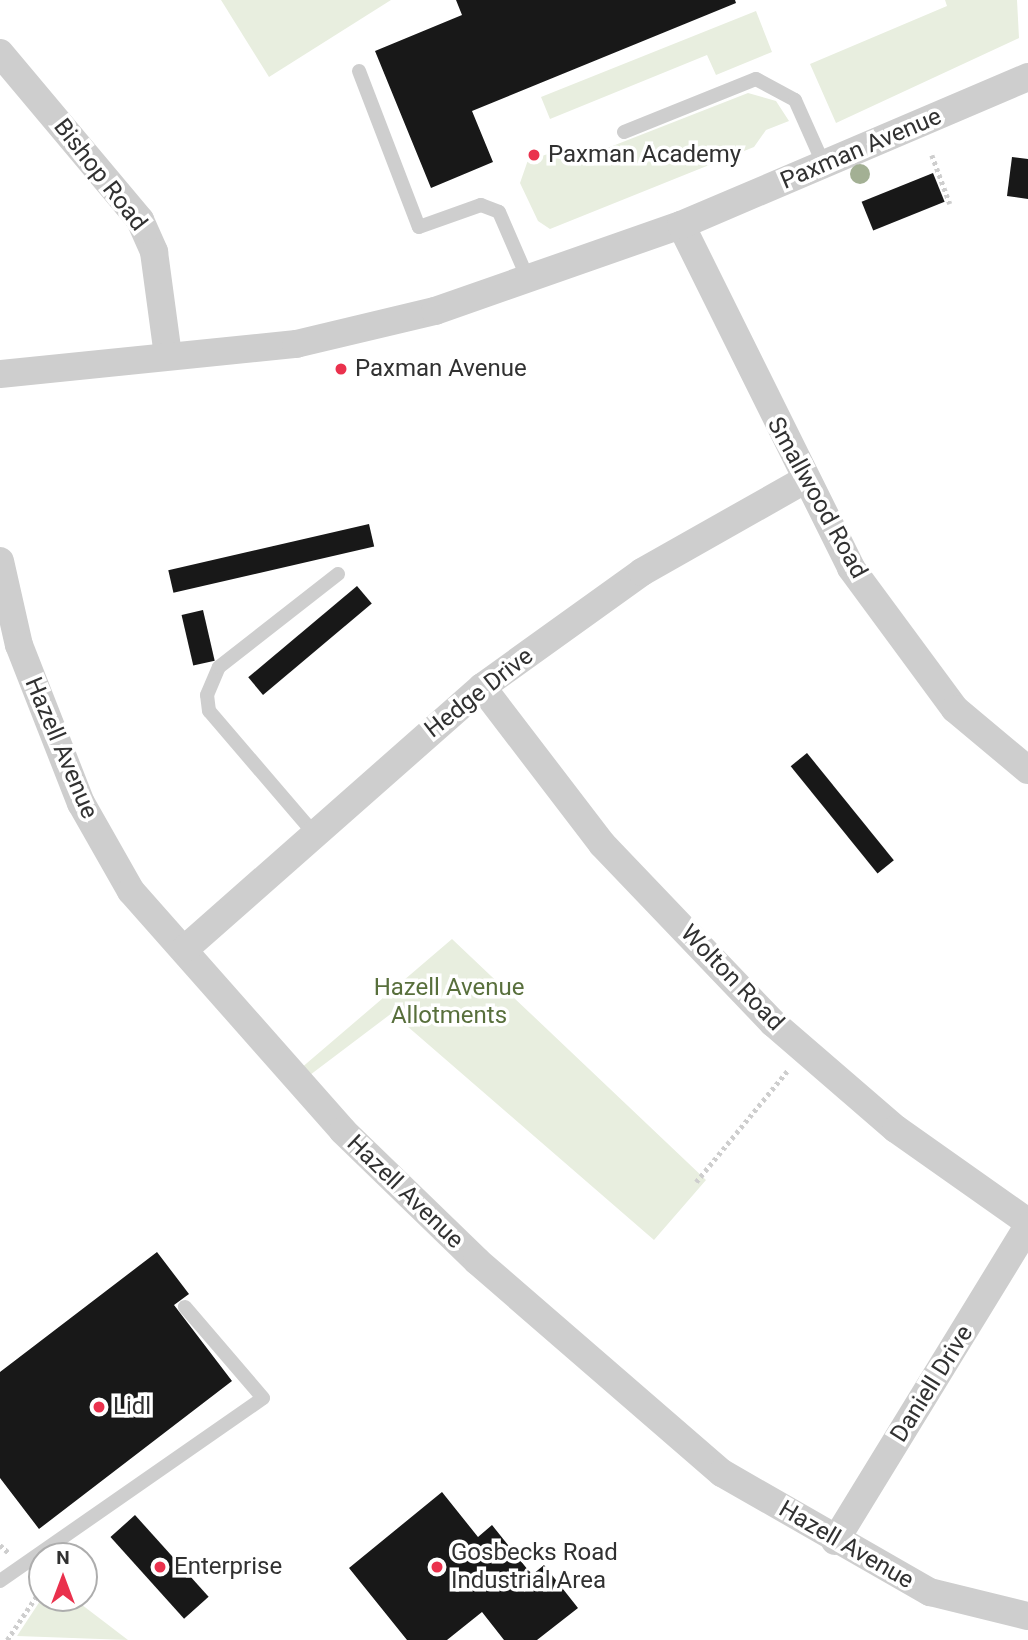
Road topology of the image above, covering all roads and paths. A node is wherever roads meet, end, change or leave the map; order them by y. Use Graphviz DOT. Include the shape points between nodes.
graph roads {
  1 [pos="0,53"];
  2 [pos="359,71"];
  3 [pos="1028,77"];
  4 [pos="624,132"];
  5 [pos="932,155"];
  6 [pos="824,165"];
  7 [pos="950,204"];
  8 [pos="681,225"];
  9 [pos="528,279"];
  10 [pos="168,356"];
  11 [pos="0,374"];
  12 [pos="803,481"];
  13 [pos="0,561"];
  14 [pos="338,574"];
  15 [pos="482,687"];
  16 [pos="1028,770"];
  17 [pos="312,831"];
  18 [pos="186,948"];
  19 [pos="804,1050"];
  20 [pos="696,1182"];
  21 [pos="1028,1224"];
  22 [pos="185,1307"];
  23 [pos="835,1541"];
  24 [pos="20,1562"];
  25 [pos="0,1571"];
  26 [pos="0,1581"];
  27 [pos="28,1609"];
  28 [pos="1028,1616"];
  29 [pos="1028,1625"];
  30 [pos="7,1640"];
  31 [pos="1025,1640"];
  1 -- 10 [label="street, Bishop Road" via="140,220 154,252"];
  2 -- 9 [label="lane" via="419,227 481,205 499,212"];
  3 -- 6 [label="street, Paxman Avenue"];
  4 -- 6 [label="lane" via="756,79 795,100"];
  5 -- 7 [label="path"];
  6 -- 8 [label="street, Paxman Avenue"];
  8 -- 9 [label="street, Paxman Avenue"];
  8 -- 12 [label="street, Smallwood Road"];
  9 -- 10 [label="street, Paxman Avenue" via="435,311 296,344"];
  10 -- 11 [label="street, Paxman Avenue"];
  12 -- 15 [label="street, Hedge Drive" via="642,572"];
  12 -- 16 [label="street, Smallwood Road" via="851,568 955,709"];
  13 -- 18 [label="street, Hazell Avenue" via="19,645 81,803 131,891"];
  14 -- 17 [label="lane" via="219,667 207,695 209,710"];
  15 -- 17 [label="street, Hedge Drive"];
  15 -- 19 [label="street, Wolton Road" via="602,844"];
  17 -- 18 [label="street, Hedge Drive"];
  18 -- 23 [label="street, Hazell Avenue" via="343,1131 477,1261 722,1473"];
  19 -- 20 [label="path"];
  19 -- 21 [label="street, Wolton Road" via="897,1129"];
  21 -- 23 [label="street, Daniell Drive"];
  22 -- 24 [label="lane" via="263,1398"];
  23 -- 28 [label="street, Hazell Avenue" via="930,1592"];
  24 -- 25 [label="lane"];
  24 -- 26 [label="lane"];
  27 -- 30 [label="path"];
  29 -- 31 [label="street"];
}
